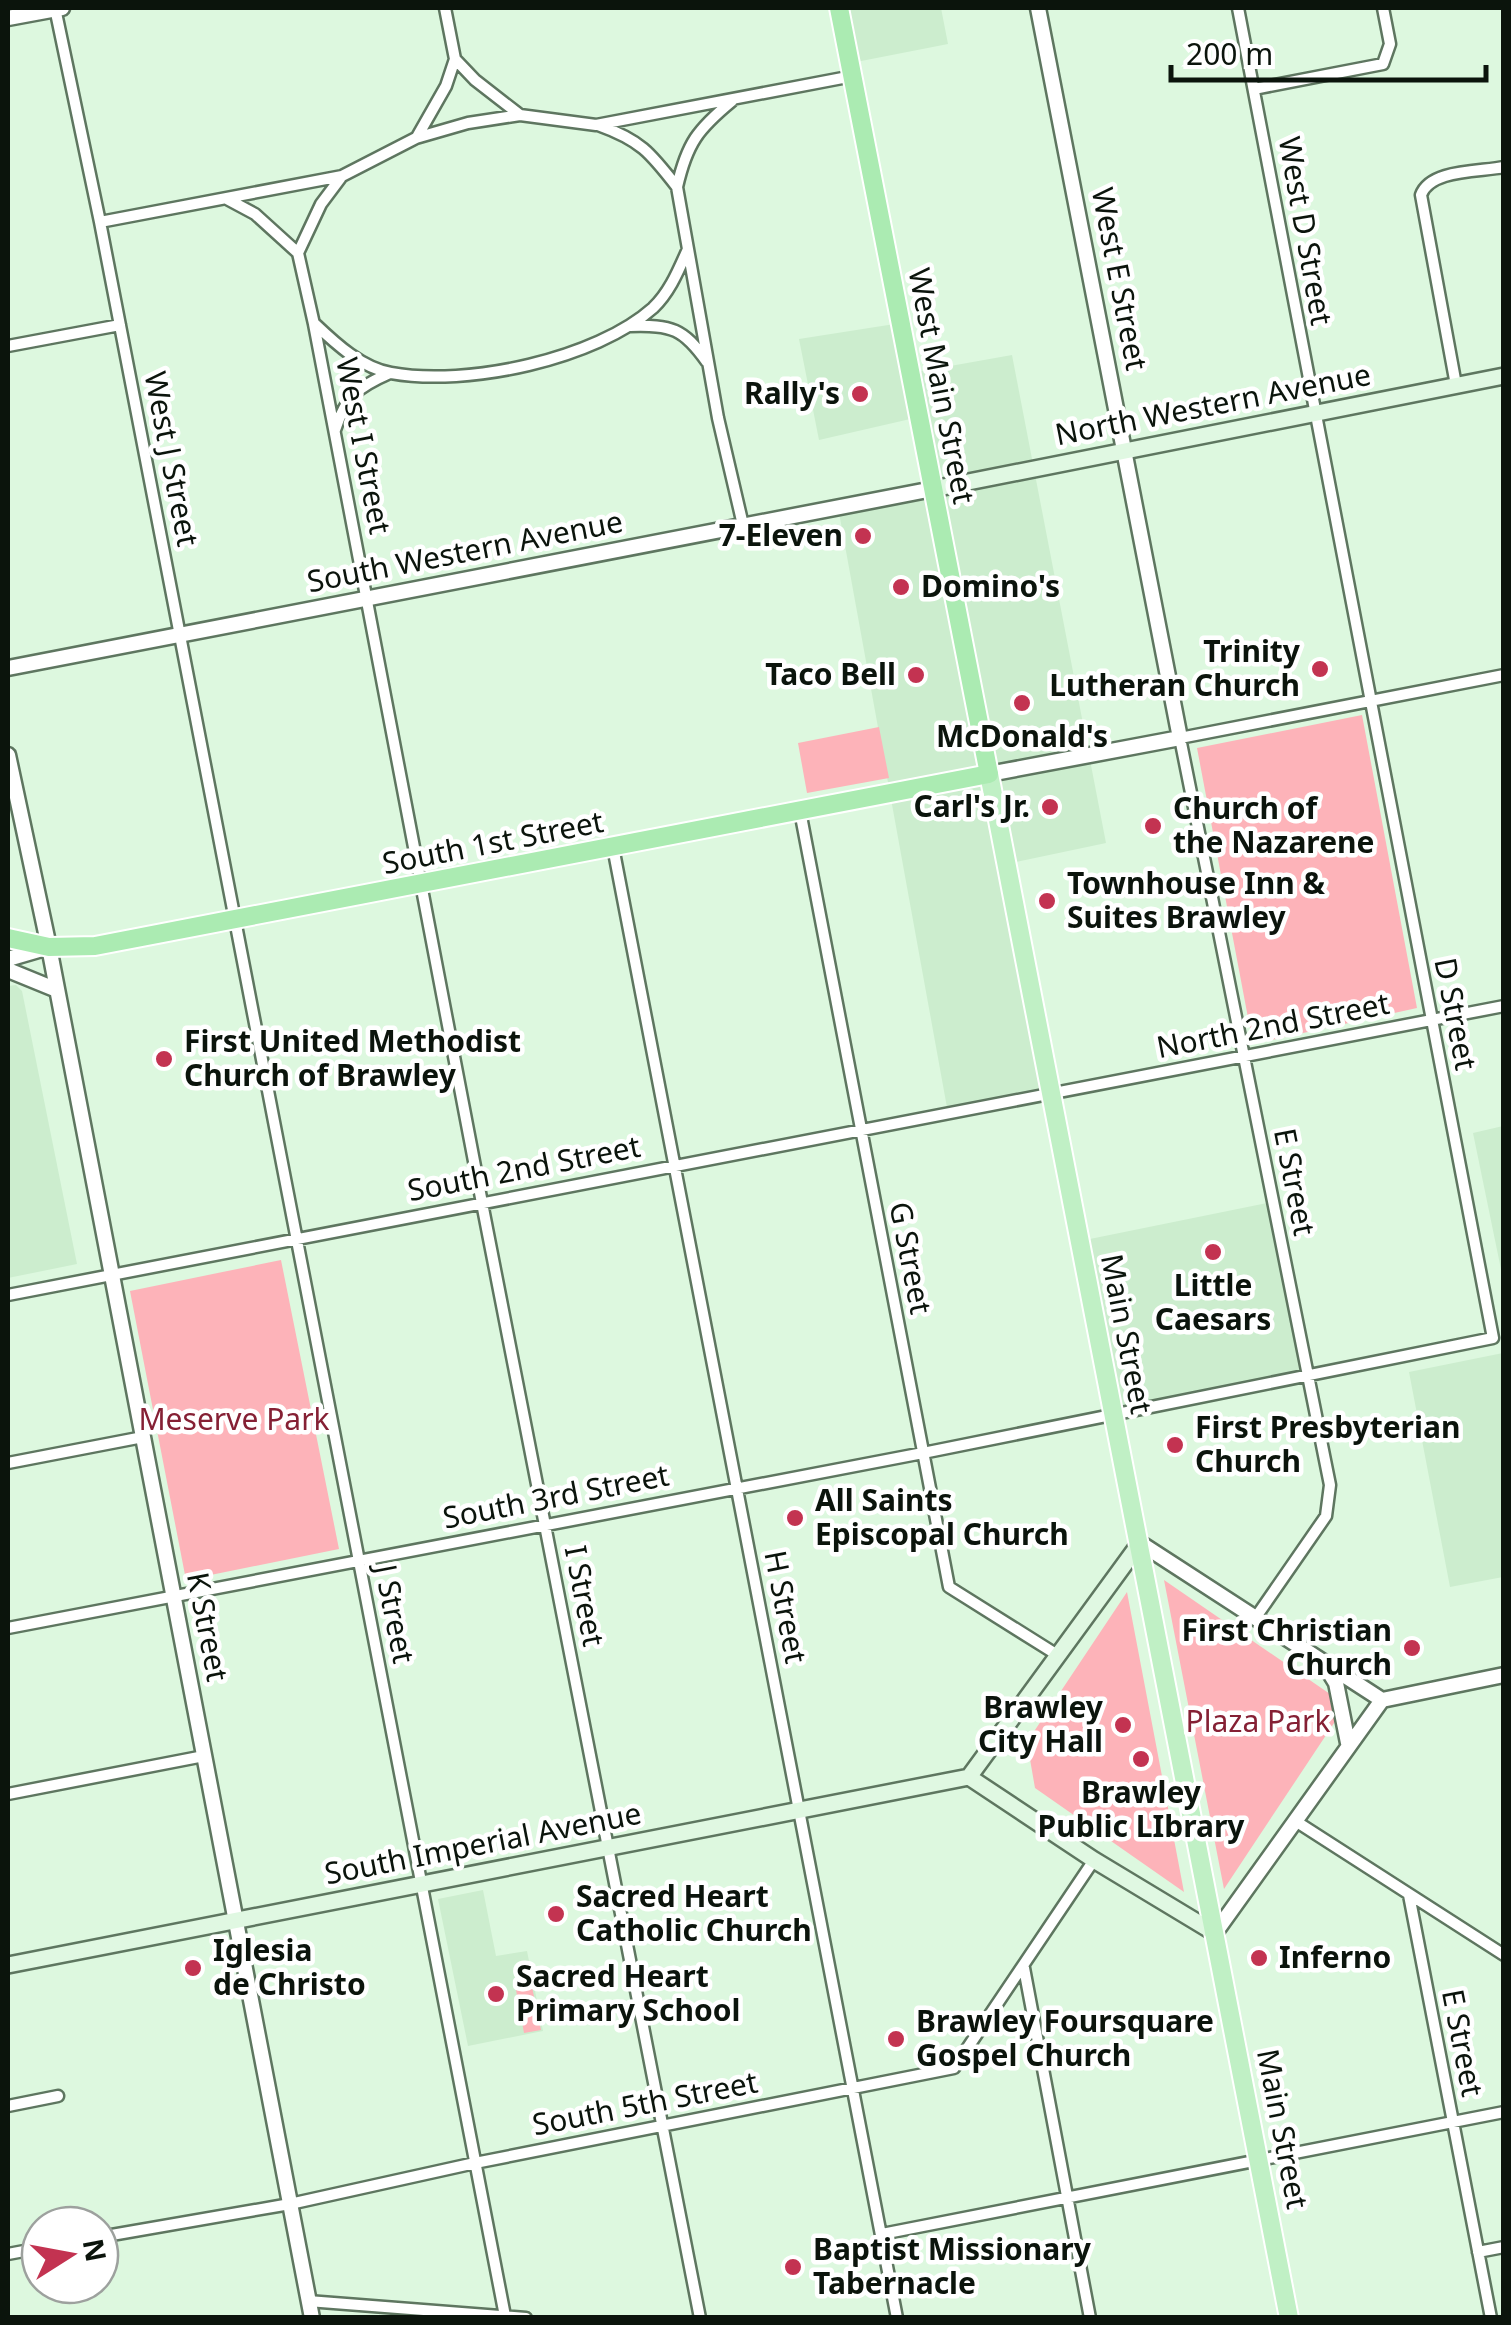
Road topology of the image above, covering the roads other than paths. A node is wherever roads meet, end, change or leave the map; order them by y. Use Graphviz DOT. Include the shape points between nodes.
graph roads {
  1 [pos="57,8"];
  2 [pos="445,8"];
  3 [pos="840,8"];
  4 [pos="1038,8"];
  5 [pos="1238,8"];
  6 [pos="1383,8"];
  7 [pos="8,18"];
  8 [pos="455,59"];
  9 [pos="853,76"];
  10 [pos="1254,89"];
  11 [pos="733,100"];
  12 [pos="520,115"];
  13 [pos="596,124"];
  14 [pos="416,138"];
  15 [pos="1504,167"];
  16 [pos="342,176"];
  17 [pos="677,187"];
  18 [pos="228,199"];
  19 [pos="100,222"];
  20 [pos="689,248"];
  21 [pos="298,253"];
  22 [pos="314,324"];
  23 [pos="120,325"];
  24 [pos="630,326"];
  25 [pos="8,346"];
  26 [pos="710,367"];
  27 [pos="390,373"];
  28 [pos="1504,376"];
  29 [pos="1456,385"];
  30 [pos="1313,413"];
  31 [pos="334,433"];
  32 [pos="1125,452"];
  33 [pos="933,489"];
  34 [pos="743,525"];
  35 [pos="368,600"];
  36 [pos="180,636"];
  37 [pos="8,668"];
  38 [pos="1504,674"];
  39 [pos="1368,699"];
  40 [pos="1180,738"];
  41 [pos="8,755"];
  42 [pos="990,774"];
  43 [pos="800,812"];
  44 [pos="613,847"];
  45 [pos="423,884"];
  46 [pos="235,922"];
  47 [pos="8,938"];
  48 [pos="49,947"];
  49 [pos="8,960"];
  50 [pos="8,970"];
  51 [pos="57,990"];
  52 [pos="1504,1006"];
  53 [pos="1431,1020"];
  54 [pos="1244,1058"];
  55 [pos="1051,1093"];
  56 [pos="859,1130"];
  57 [pos="674,1166"];
  58 [pos="482,1203"];
  59 [pos="296,1239"];
  60 [pos="112,1274"];
  61 [pos="8,1295"];
  62 [pos="1493,1338"];
  63 [pos="1307,1376"];
  64 [pos="1114,1414"];
  65 [pos="143,1437"];
  66 [pos="922,1452"];
  67 [pos="8,1463"];
  68 [pos="736,1488"];
  69 [pos="544,1525"];
  70 [pos="1140,1543"];
  71 [pos="358,1560"];
  72 [pos="173,1596"];
  73 [pos="1256,1617"];
  74 [pos="8,1628"];
  75 [pos="1059,1656"];
  76 [pos="1324,1666"];
  77 [pos="1504,1675"];
  78 [pos="1382,1700"];
  79 [pos="1348,1743"];
  80 [pos="204,1756"];
  81 [pos="969,1777"];
  82 [pos="8,1794"];
  83 [pos="798,1810"];
  84 [pos="1296,1822"];
  85 [pos="608,1848"];
  86 [pos="1094,1860"];
  87 [pos="422,1884"];
  88 [pos="1409,1895"];
  89 [pos="235,1920"];
  90 [pos="1215,1933"];
  91 [pos="1504,1955"];
  92 [pos="8,1965"];
  93 [pos="1024,1968"];
  94 [pos="852,2089"];
  95 [pos="58,2096"];
  96 [pos="8,2106"];
  97 [pos="1504,2112"];
  98 [pos="1452,2122"];
  99 [pos="662,2127"];
  100 [pos="1260,2159"];
  101 [pos="475,2163"];
  102 [pos="1068,2198"];
  103 [pos="290,2204"];
  104 [pos="120,2234"];
  105 [pos="882,2234"];
  106 [pos="1504,2247"];
  107 [pos="1478,2252"];
  108 [pos="308,2301"];
  109 [pos="505,2316"];
  110 [pos="312,2318"];
  111 [pos="526,2318"];
  112 [pos="700,2318"];
  113 [pos="896,2318"];
  114 [pos="1090,2318"];
  115 [pos="1289,2318"];
  116 [pos="1491,2318"];
  1 -- 7 [label="street"];
  1 -- 19 [label="street, West J Street"];
  2 -- 8 [label="street"];
  3 -- 9 [label="highway, West Main Street"];
  4 -- 32 [label="street, West E Street"];
  5 -- 10 [label="street, West D Street"];
  6 -- 10 [label="street" via="1390,44 1383,64"];
  8 -- 12 [label="street"];
  8 -- 14 [label="street"];
  9 -- 11 [label="street"];
  9 -- 33 [label="highway, West Main Street"];
  10 -- 30 [label="street, West D Street"];
  11 -- 13 [label="street"];
  11 -- 17 [label="street" via="702,125"];
  12 -- 13 [label="street"];
  12 -- 14 [label="street"];
  13 -- 17 [label="street" via="637,142"];
  14 -- 16 [label="street"];
  15 -- 29 [label="street" via="1436,178 1424,187"];
  16 -- 18 [label="street"];
  16 -- 21 [label="street"];
  17 -- 20 [label="street"];
  18 -- 19 [label="street"];
  18 -- 21 [label="street"];
  19 -- 23 [label="street, West J Street"];
  20 -- 24 [label="street" via="656,306"];
  20 -- 26 [label="street"];
  21 -- 22 [label="street, West I Street"];
  22 -- 27 [label="street" via="365,363"];
  22 -- 31 [label="street, West I Street"];
  23 -- 25 [label="street"];
  23 -- 36 [label="street, West J Street"];
  24 -- 26 [label="street" via="689,336"];
  24 -- 27 [label="street" via="515,369 468,376"];
  26 -- 34 [label="street"];
  27 -- 31 [label="street" via="363,385 343,407"];
  28 -- 29 [label="main road, North Western Avenue"];
  29 -- 30 [label="main road, North Western Avenue"];
  30 -- 32 [label="main road, North Western Avenue"];
  30 -- 39 [label="street, West D Street"];
  31 -- 35 [label="street, West I Street"];
  32 -- 33 [label="main road, North Western Avenue"];
  32 -- 40 [label="street, West E Street"];
  33 -- 34 [label="street, South Western Avenue"];
  33 -- 42 [label="highway, West Main Street"];
  34 -- 35 [label="street, South Western Avenue"];
  35 -- 36 [label="street, South Western Avenue"];
  35 -- 45 [label="street, West I Street"];
  36 -- 37 [label="street, South Western Avenue"];
  36 -- 46 [label="street, West J Street"];
  38 -- 39 [label="street"];
  39 -- 40 [label="street"];
  39 -- 53 [label="street, D Street"];
  40 -- 42 [label="street"];
  40 -- 54 [label="street, E Street"];
  41 -- 48 [label="street, K Street"];
  42 -- 43 [label="highway, South 1st Street"];
  42 -- 55 [label="main road, Main Street"];
  43 -- 44 [label="highway, South 1st Street"];
  43 -- 56 [label="street, G Street"];
  44 -- 45 [label="highway, South 1st Street"];
  44 -- 57 [label="street, H Street"];
  45 -- 46 [label="highway, South 1st Street"];
  45 -- 58 [label="street, I Street"];
  46 -- 48 [label="highway, South 1st Street" via="95,946"];
  46 -- 59 [label="street, J Street"];
  47 -- 48 [label="highway"];
  48 -- 49 [label="street, South 1st Street"];
  48 -- 51 [label="street, K Street"];
  50 -- 51 [label="street"];
  51 -- 60 [label="street, K Street"];
  52 -- 53 [label="street, North 2nd Street"];
  53 -- 54 [label="street, North 2nd Street"];
  53 -- 62 [label="street, D Street"];
  54 -- 55 [label="street, North 2nd Street"];
  54 -- 63 [label="street, E Street"];
  55 -- 56 [label="street, South 2nd Street"];
  55 -- 64 [label="main road, Main Street"];
  56 -- 57 [label="street, South 2nd Street"];
  56 -- 66 [label="street, G Street"];
  57 -- 58 [label="street, South 2nd Street"];
  57 -- 68 [label="street, H Street"];
  58 -- 59 [label="street, South 2nd Street"];
  58 -- 69 [label="street, I Street"];
  59 -- 60 [label="street, South 2nd Street"];
  59 -- 71 [label="street, J Street"];
  60 -- 61 [label="street, South 2nd Street"];
  60 -- 65 [label="street, K Street"];
  62 -- 63 [label="street, South 3rd Street"];
  63 -- 64 [label="street, South 3rd Street"];
  63 -- 73 [label="street, E Street" via="1330,1485 1326,1516"];
  64 -- 66 [label="street, South 3rd Street"];
  64 -- 70 [label="main road, Main Street"];
  65 -- 67 [label="street"];
  65 -- 72 [label="street, K Street"];
  66 -- 68 [label="street, South 3rd Street"];
  66 -- 75 [label="street, G Street" via="949,1587"];
  68 -- 69 [label="street, South 3rd Street"];
  68 -- 83 [label="street, H Street"];
  69 -- 71 [label="street, South 3rd Street"];
  69 -- 85 [label="street, I Street"];
  70 -- 73 [label="street"];
  70 -- 75 [label="main road"];
  70 -- 90 [label="main road, Main Street"];
  71 -- 72 [label="street, South 3rd Street"];
  71 -- 87 [label="street, J Street"];
  72 -- 74 [label="street, South 3rd Street"];
  72 -- 80 [label="street, K Street"];
  73 -- 76 [label="street"];
  75 -- 81 [label="main road"];
  76 -- 78 [label="street"];
  76 -- 79 [label="street" via="1336,1683"];
  77 -- 78 [label="street"];
  78 -- 79 [label="street"];
  79 -- 84 [label="street"];
  80 -- 82 [label="street"];
  80 -- 89 [label="street, K Street"];
  81 -- 83 [label="main road, South Imperial Avenue"];
  81 -- 86 [label="main road"];
  83 -- 85 [label="main road, South Imperial Avenue"];
  83 -- 94 [label="street, H Street"];
  84 -- 88 [label="street"];
  84 -- 90 [label="street"];
  85 -- 87 [label="main road, South Imperial Avenue"];
  85 -- 99 [label="street, I Street"];
  86 -- 90 [label="main road"];
  86 -- 93 [label="street, South 5th Street"];
  87 -- 89 [label="main road, South Imperial Avenue"];
  87 -- 101 [label="street, J Street"];
  88 -- 91 [label="street"];
  88 -- 98 [label="street, E Street"];
  89 -- 92 [label="main road, South Imperial Avenue"];
  89 -- 103 [label="street, K Street"];
  90 -- 100 [label="main road, Main Street"];
  93 -- 94 [label="street, South 5th Street" via="954,2068"];
  93 -- 102 [label="street"];
  94 -- 99 [label="street, South 5th Street"];
  94 -- 105 [label="street, H Street"];
  95 -- 96 [label="street"];
  97 -- 98 [label="street"];
  98 -- 100 [label="street"];
  98 -- 107 [label="street, E Street"];
  99 -- 101 [label="street, South 5th Street"];
  99 -- 112 [label="street, I Street"];
  100 -- 102 [label="street"];
  100 -- 115 [label="main road, Main Street"];
  101 -- 103 [label="street, South 5th Street"];
  101 -- 109 [label="street, J Street"];
  102 -- 105 [label="street"];
  102 -- 114 [label="street"];
  103 -- 104 [label="street, South 5th Street"];
  103 -- 108 [label="street, K Street"];
  105 -- 113 [label="street, H Street"];
  106 -- 107 [label="street"];
  107 -- 116 [label="street, E Street"];
  108 -- 109 [label="street"];
  108 -- 110 [label="street, K Street"];
  109 -- 111 [label="street"];
}
